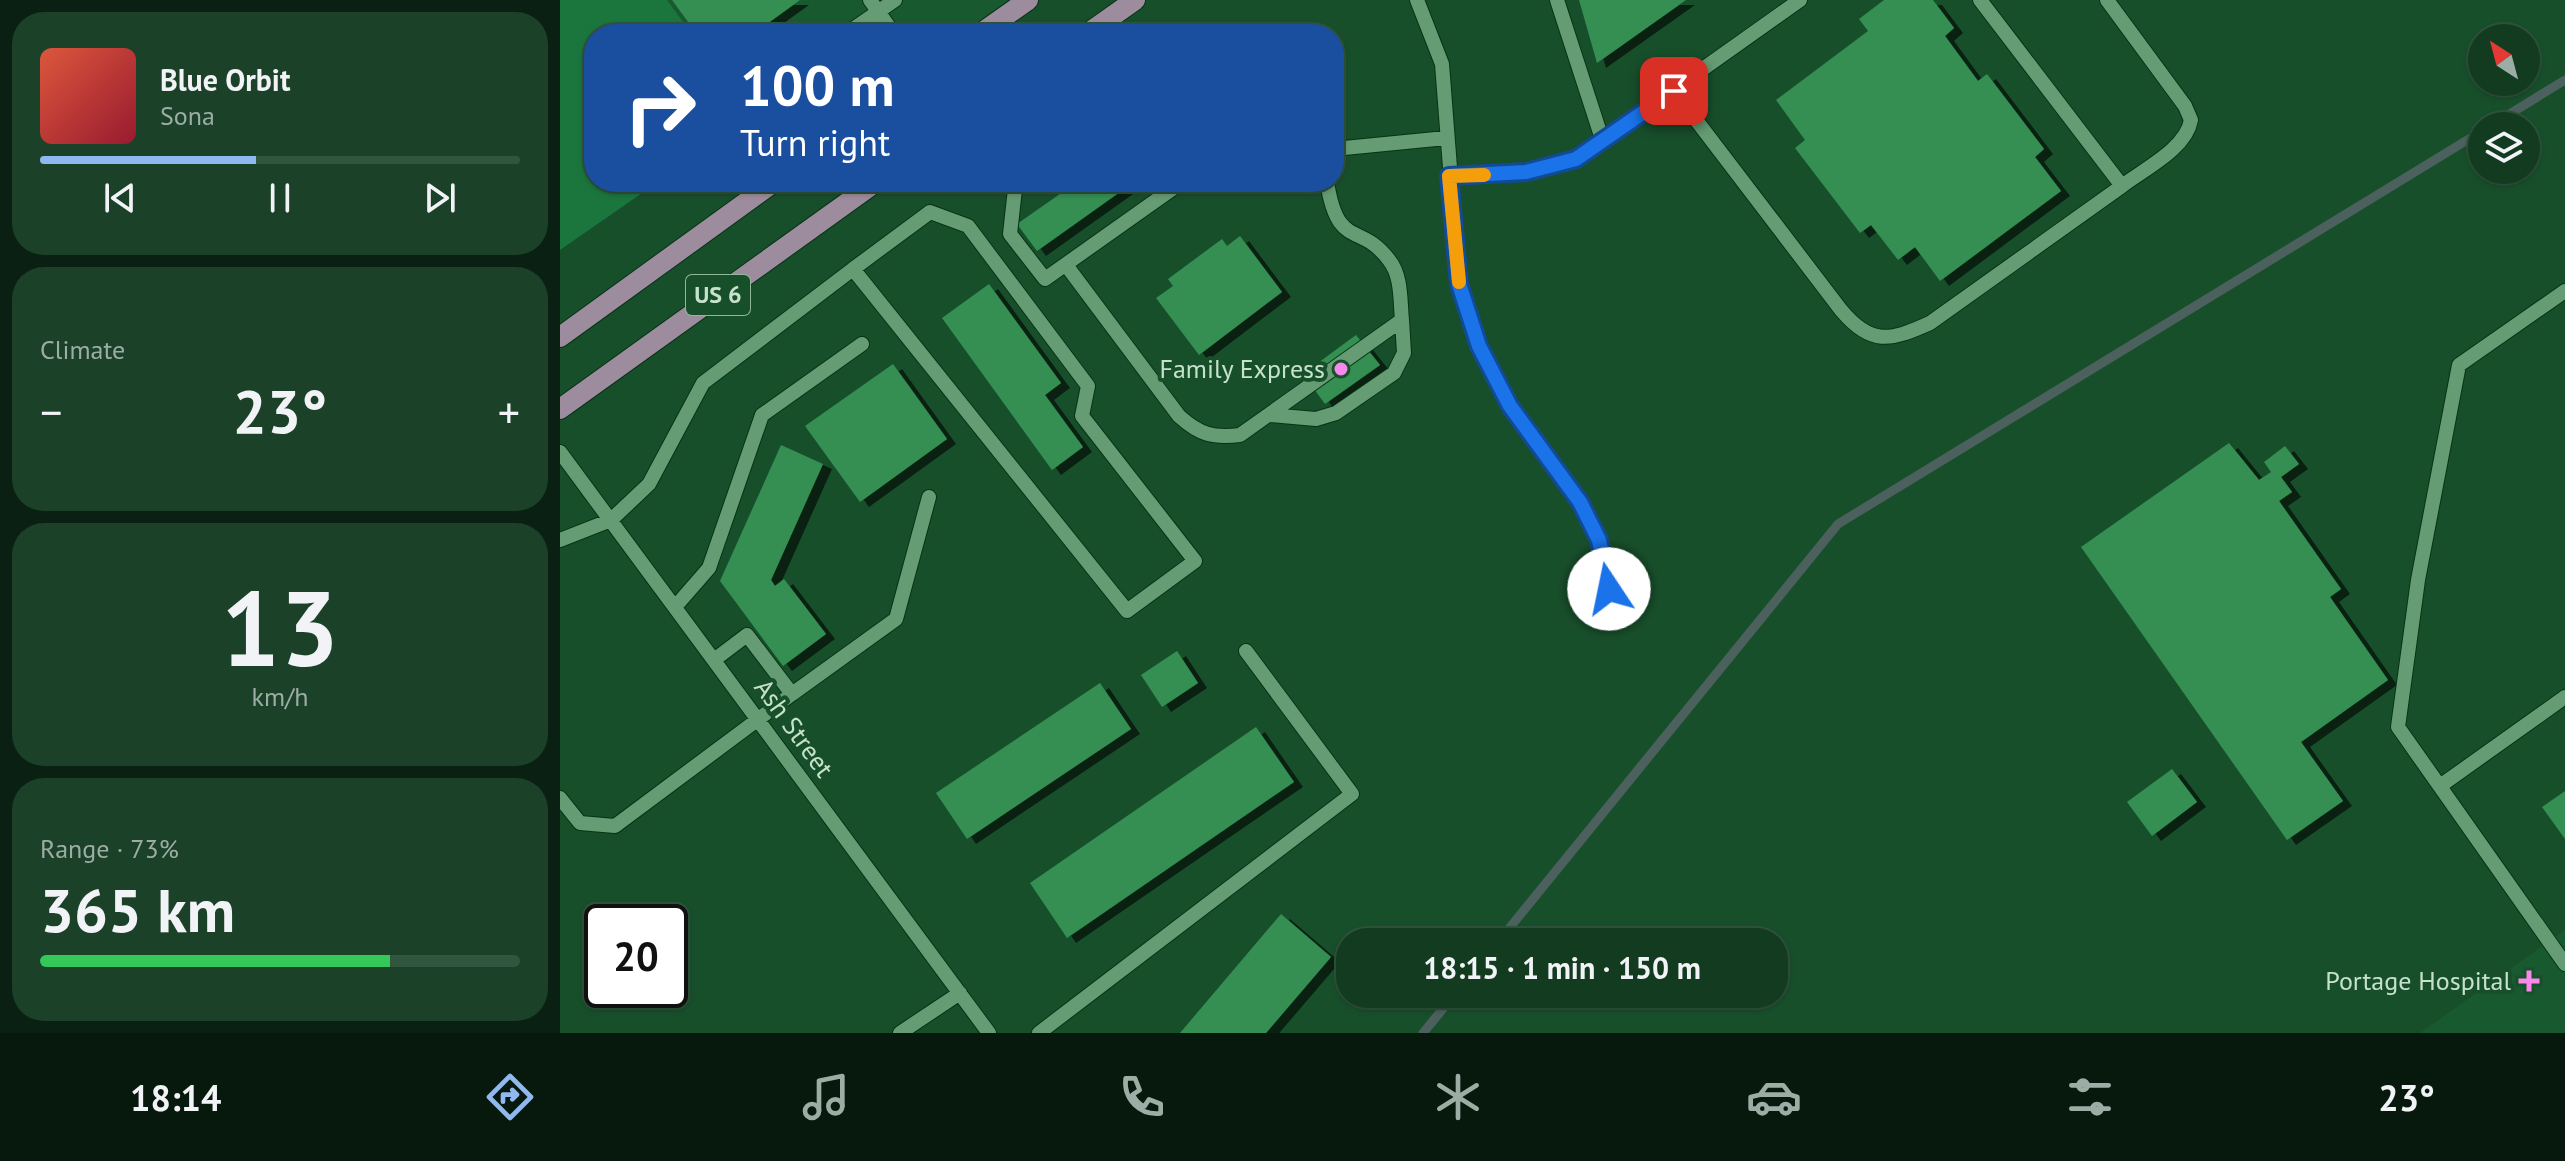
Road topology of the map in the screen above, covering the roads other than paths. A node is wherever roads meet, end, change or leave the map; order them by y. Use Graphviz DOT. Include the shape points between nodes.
graph roads {
  1 [pos="895,0"];
  2 [pos="1028,0"];
  3 [pos="1135,0"];
  4 [pos="1417,0"];
  5 [pos="1557,0"];
  6 [pos="1800,0"];
  7 [pos="1980,0"];
  8 [pos="2107,0"];
  9 [pos="874,6"];
  10 [pos="856,24"];
  11 [pos="887,24"];
  12 [pos="994,24"];
  13 [pos="1101,24"];
  14 [pos="1674,91"];
  15 [pos="1446,138"];
  16 [pos="1603,142"];
  17 [pos="1344,148"];
  18 [pos="1449,176"];
  19 [pos="2122,186"];
  20 [pos="760,192"];
  21 [pos="862,192"];
  22 [pos="1015,192"];
  23 [pos="1168,192"];
  24 [pos="1329,192"];
  25 [pos="1066,265"];
  26 [pos="853,269"];
  27 [pos="2565,291"];
  28 [pos="1402,320"];
  29 [pos="560,337"];
  30 [pos="862,344"];
  31 [pos="560,409"];
  32 [pos="1269,415"];
  33 [pos="560,452"];
  34 [pos="929,497"];
  35 [pos="611,520"];
  36 [pos="560,540"];
  37 [pos="1609,589"];
  38 [pos="675,607"];
  39 [pos="1246,651"];
  40 [pos="714,660"];
  41 [pos="792,694"];
  42 [pos="2565,697"];
  43 [pos="758,720"];
  44 [pos="2440,786"];
  45 [pos="560,798"];
  46 [pos="2565,964"];
  47 [pos="960,993"];
  48 [pos="900,1033"];
  49 [pos="989,1033"];
  50 [pos="1039,1033"];
  1 -- 9 [label="street"];
  2 -- 12 [label="main road"];
  3 -- 13 [label="main road"];
  4 -- 15 [label="street" via="1442,64"];
  5 -- 16 [label="street"];
  6 -- 14 [label="street"];
  7 -- 19 [label="street"];
  8 -- 19 [label="street" via="2191,120 2177,144"];
  9 -- 10 [label="street"];
  9 -- 11 [label="street"];
  14 -- 16 [label="street"];
  14 -- 19 [label="street" via="1841,310 1872,336 1904,334 1930,323"];
  15 -- 17 [label="street"];
  15 -- 18 [label="street"];
  16 -- 18 [label="street" via="1576,159 1526,172"];
  18 -- 37 [label="street" via="1459,284 1479,346 1510,406 1580,502 1599,540"];
  20 -- 29 [label="main road, US 6"];
  21 -- 31 [label="main road, US 6"];
  22 -- 25 [label="street" via="1010,234 1045,279"];
  23 -- 25 [label="street"];
  24 -- 28 [label="street" via="1332,212 1345,231 1388,258 1397,274"];
  25 -- 32 [label="street" via="1196,432 1213,438 1240,435"];
  26 -- 26 [label="street" via="930,212 968,226 1088,386 1082,416 1195,561 1127,611"];
  26 -- 35 [label="street" via="703,383 649,484"];
  27 -- 44 [label="street" via="2459,365 2418,580 2398,727"];
  28 -- 32 [label="street"];
  28 -- 32 [label="street" via="1404,353 1394,373 1336,413 1316,419"];
  30 -- 38 [label="street" via="762,415 709,568"];
  33 -- 35 [label="street, Ash Street"];
  34 -- 41 [label="street" via="896,619"];
  35 -- 36 [label="street"];
  35 -- 38 [label="street, Ash Street"];
  38 -- 40 [label="street, Ash Street"];
  39 -- 50 [label="street" via="1352,794"];
  40 -- 41 [label="street" via="747,635"];
  40 -- 43 [label="street, Ash Street"];
  41 -- 43 [label="street"];
  42 -- 44 [label="street"];
  43 -- 45 [label="street" via="615,826 580,823"];
  43 -- 47 [label="street, Ash Street"];
  44 -- 46 [label="street"];
  47 -- 48 [label="street"];
  47 -- 49 [label="street, Ash Street"];
}
